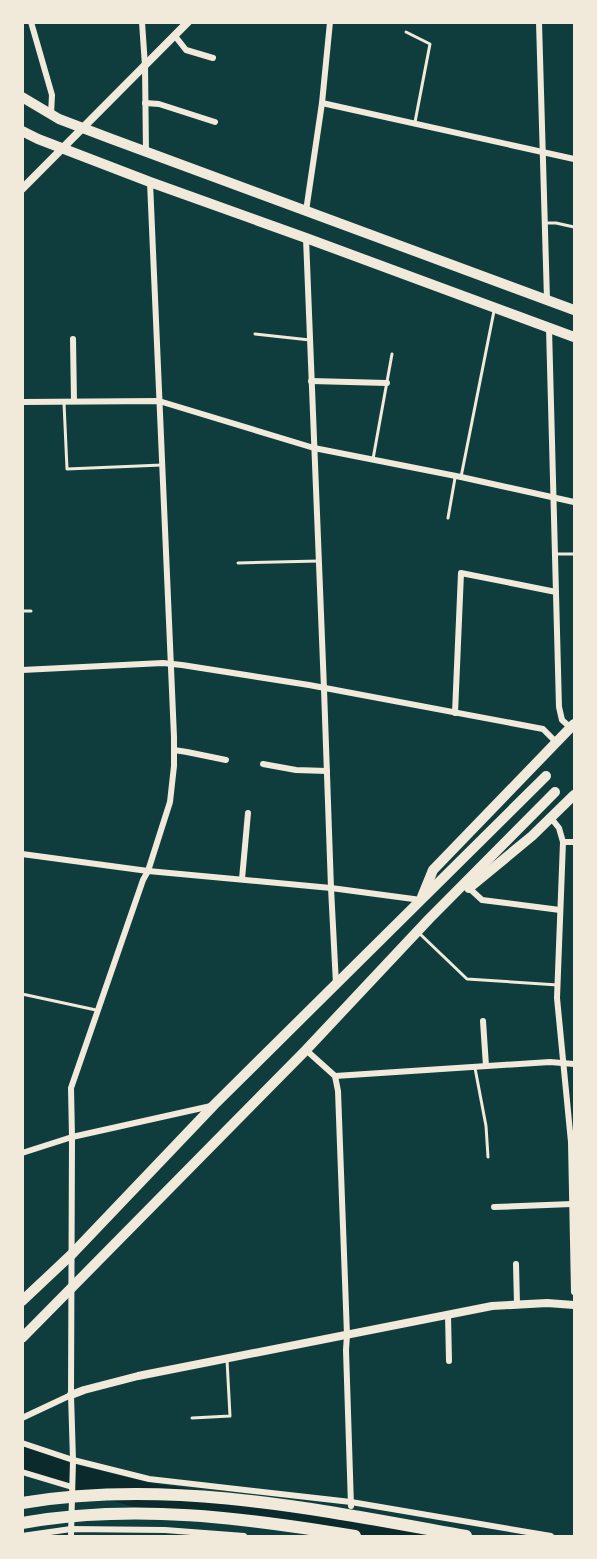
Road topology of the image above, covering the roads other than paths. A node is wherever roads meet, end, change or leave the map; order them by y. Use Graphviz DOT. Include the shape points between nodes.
graph roads {
  1 [pos="31,22"];
  2 [pos="142,22"];
  3 [pos="188,22"];
  4 [pos="330,22"];
  5 [pos="539,22"];
  6 [pos="406,32"];
  7 [pos="175,36"];
  8 [pos="213,58"];
  9 [pos="145,66"];
  10 [pos="22,97"];
  11 [pos="145,103"];
  12 [pos="322,103"];
  13 [pos="51,114"];
  14 [pos="215,122"];
  15 [pos="415,124"];
  16 [pos="84,128"];
  17 [pos="22,131"];
  18 [pos="63,149"];
  19 [pos="543,152"];
  20 [pos="146,153"];
  21 [pos="574,159"];
  22 [pos="150,182"];
  23 [pos="22,189"];
  24 [pos="306,211"];
  25 [pos="546,223"];
  26 [pos="574,227"];
  27 [pos="306,238"];
  28 [pos="547,300"];
  29 [pos="495,308"];
  30 [pos="574,310"];
  31 [pos="549,328"];
  32 [pos="255,334"];
  33 [pos="574,338"];
  34 [pos="72,339"];
  35 [pos="310,340"];
  36 [pos="392,354"];
  37 [pos="311,381"];
  38 [pos="387,383"];
  39 [pos="64,401"];
  40 [pos="74,401"];
  41 [pos="159,401"];
  42 [pos="22,402"];
  43 [pos="314,448"];
  44 [pos="373,459"];
  45 [pos="162,465"];
  46 [pos="458,476"];
  47 [pos="553,496"];
  48 [pos="574,502"];
  49 [pos="22,518"];
  50 [pos="448,518"];
  51 [pos="22,526"];
  52 [pos="555,554"];
  53 [pos="574,554"];
  54 [pos="319,561"];
  55 [pos="238,563"];
  56 [pos="556,592"];
  57 [pos="22,611"];
  58 [pos="31,611"];
  59 [pos="170,664"];
  60 [pos="22,670"];
  61 [pos="324,689"];
  62 [pos="455,713"];
  63 [pos="572,726"];
  64 [pos="556,742"];
  65 [pos="174,750"];
  66 [pos="226,760"];
  67 [pos="263,764"];
  68 [pos="327,771"];
  69 [pos="546,776"];
  70 [pos="555,792"];
  71 [pos="574,795"];
  72 [pos="248,813"];
  73 [pos="551,818"];
  74 [pos="563,842"];
  75 [pos="574,842"];
  76 [pos="22,854"];
  77 [pos="148,871"];
  78 [pos="242,879"];
  79 [pos="331,888"];
  80 [pos="469,888"];
  81 [pos="421,900"];
  82 [pos="560,910"];
  83 [pos="429,919"];
  84 [pos="417,932"];
  85 [pos="336,984"];
  86 [pos="558,985"];
  87 [pos="22,993"];
  88 [pos="98,1010"];
  89 [pos="483,1021"];
  90 [pos="306,1050"];
  91 [pos="564,1063"];
  92 [pos="574,1064"];
  93 [pos="486,1066"];
  94 [pos="475,1067"];
  95 [pos="335,1076"];
  96 [pos="214,1105"];
  97 [pos="72,1137"];
  98 [pos="22,1153"];
  99 [pos="488,1157"];
  100 [pos="572,1204"];
  101 [pos="494,1207"];
  102 [pos="72,1254"];
  103 [pos="516,1264"];
  104 [pos="71,1287"];
  105 [pos="574,1292"];
  106 [pos="22,1301"];
  107 [pos="517,1304"];
  108 [pos="574,1305"];
  109 [pos="448,1314"];
  110 [pos="347,1335"];
  111 [pos="22,1338"];
  112 [pos="227,1359"];
  113 [pos="449,1361"];
  114 [pos="70,1395"];
  115 [pos="22,1418"];
  116 [pos="192,1418"];
  117 [pos="22,1443"];
  118 [pos="73,1460"];
  119 [pos="22,1472"];
  120 [pos="72,1487"];
  121 [pos="351,1502"];
  122 [pos="22,1503"];
  123 [pos="22,1523"];
  124 [pos="351,1531"];
  125 [pos="71,1533"];
  126 [pos="22,1536"];
  127 [pos="244,1536"];
  128 [pos="466,1536"];
  129 [pos="551,1536"];
  1 -- 13 [label="street" via="52,95"];
  2 -- 9 [label="street"];
  3 -- 7 [label="street"];
  4 -- 12 [label="street"];
  5 -- 19 [label="street"];
  6 -- 15 [label="lane" via="430,44"];
  7 -- 8 [label="street" via="186,50"];
  7 -- 9 [label="street"];
  9 -- 11 [label="street"];
  9 -- 16 [label="street"];
  10 -- 13 [label="highway"];
  11 -- 14 [label="street"];
  11 -- 20 [label="street"];
  12 -- 15 [label="street"];
  12 -- 24 [label="street"];
  13 -- 16 [label="highway"];
  15 -- 19 [label="street"];
  16 -- 18 [label="street"];
  16 -- 20 [label="highway"];
  17 -- 18 [label="highway"];
  18 -- 22 [label="highway"];
  18 -- 23 [label="street"];
  19 -- 21 [label="street"];
  19 -- 25 [label="street"];
  20 -- 24 [label="highway"];
  22 -- 27 [label="highway"];
  22 -- 41 [label="street"];
  24 -- 28 [label="highway"];
  25 -- 26 [label="lane"];
  25 -- 28 [label="street"];
  27 -- 29 [label="highway"];
  27 -- 35 [label="street"];
  28 -- 30 [label="highway"];
  29 -- 31 [label="highway"];
  29 -- 46 [label="lane"];
  31 -- 33 [label="highway"];
  31 -- 47 [label="street"];
  32 -- 35 [label="lane"];
  34 -- 40 [label="street"];
  35 -- 37 [label="street"];
  36 -- 38 [label="lane"];
  37 -- 38 [label="street"];
  37 -- 43 [label="street"];
  38 -- 44 [label="lane"];
  39 -- 40 [label="street"];
  39 -- 42 [label="street"];
  39 -- 45 [label="lane" via="67,469"];
  40 -- 41 [label="street"];
  41 -- 43 [label="street"];
  41 -- 45 [label="street"];
  43 -- 44 [label="street"];
  43 -- 54 [label="street"];
  44 -- 46 [label="street"];
  45 -- 59 [label="street"];
  46 -- 47 [label="street"];
  46 -- 50 [label="lane"];
  47 -- 48 [label="street"];
  47 -- 52 [label="street"];
  49 -- 51 [label="lane"];
  52 -- 53 [label="lane"];
  52 -- 56 [label="street"];
  54 -- 55 [label="lane"];
  54 -- 61 [label="street"];
  56 -- 62 [label="street" via="461,573"];
  56 -- 63 [label="street" via="560,706 562,720"];
  57 -- 58 [label="lane"];
  59 -- 60 [label="street"];
  59 -- 61 [label="street"];
  59 -- 65 [label="street"];
  61 -- 62 [label="street"];
  61 -- 68 [label="street"];
  62 -- 64 [label="street" via="543,729"];
  63 -- 64 [label="highway"];
  64 -- 81 [label="highway" via="433,870"];
  65 -- 66 [label="street"];
  65 -- 77 [label="street" via="170,802"];
  67 -- 68 [label="street"];
  68 -- 79 [label="street"];
  69 -- 81 [label="highway"];
  70 -- 83 [label="highway"];
  71 -- 73 [label="highway"];
  72 -- 78 [label="street"];
  73 -- 74 [label="street"];
  73 -- 80 [label="highway"];
  74 -- 75 [label="street"];
  74 -- 82 [label="street"];
  76 -- 77 [label="street"];
  77 -- 78 [label="street"];
  77 -- 88 [label="street"];
  78 -- 79 [label="street"];
  79 -- 81 [label="street"];
  79 -- 85 [label="street"];
  80 -- 82 [label="street" via="482,900"];
  80 -- 83 [label="highway"];
  81 -- 85 [label="highway"];
  82 -- 86 [label="street"];
  83 -- 84 [label="highway"];
  84 -- 86 [label="lane" via="467,979"];
  84 -- 90 [label="highway"];
  85 -- 96 [label="highway"];
  86 -- 91 [label="street"];
  87 -- 88 [label="lane"];
  88 -- 97 [label="street" via="71,1088"];
  89 -- 93 [label="street"];
  90 -- 95 [label="street"];
  90 -- 104 [label="highway"];
  91 -- 92 [label="street"];
  91 -- 93 [label="street"];
  91 -- 100 [label="street"];
  93 -- 94 [label="street"];
  94 -- 95 [label="street"];
  94 -- 99 [label="lane"];
  95 -- 110 [label="street"];
  96 -- 97 [label="street"];
  96 -- 102 [label="highway"];
  97 -- 98 [label="street"];
  97 -- 102 [label="street"];
  100 -- 101 [label="street"];
  100 -- 105 [label="street"];
  102 -- 104 [label="street"];
  102 -- 106 [label="highway"];
  103 -- 107 [label="street"];
  104 -- 111 [label="highway"];
  104 -- 114 [label="street"];
  107 -- 108 [label="street"];
  107 -- 109 [label="street"];
  109 -- 110 [label="street"];
  109 -- 113 [label="street"];
  110 -- 112 [label="street"];
  110 -- 121 [label="street"];
  112 -- 114 [label="street" via="126,1379"];
  112 -- 116 [label="lane" via="230,1416"];
  114 -- 115 [label="street"];
  114 -- 118 [label="street"];
  117 -- 118 [label="street"];
  118 -- 120 [label="street"];
  118 -- 121 [label="street" via="149,1479"];
  119 -- 120 [label="street"];
  120 -- 125 [label="street"];
  121 -- 124 [label="street"];
  121 -- 129 [label="street"];
  122 -- 128 [label="highway" via="102,1494 161,1494 314,1510"];
  123 -- 124 [label="highway" via="104,1514 170,1514"];
  125 -- 126 [label="street"];
  125 -- 127 [label="street" via="165,1530"];
}
